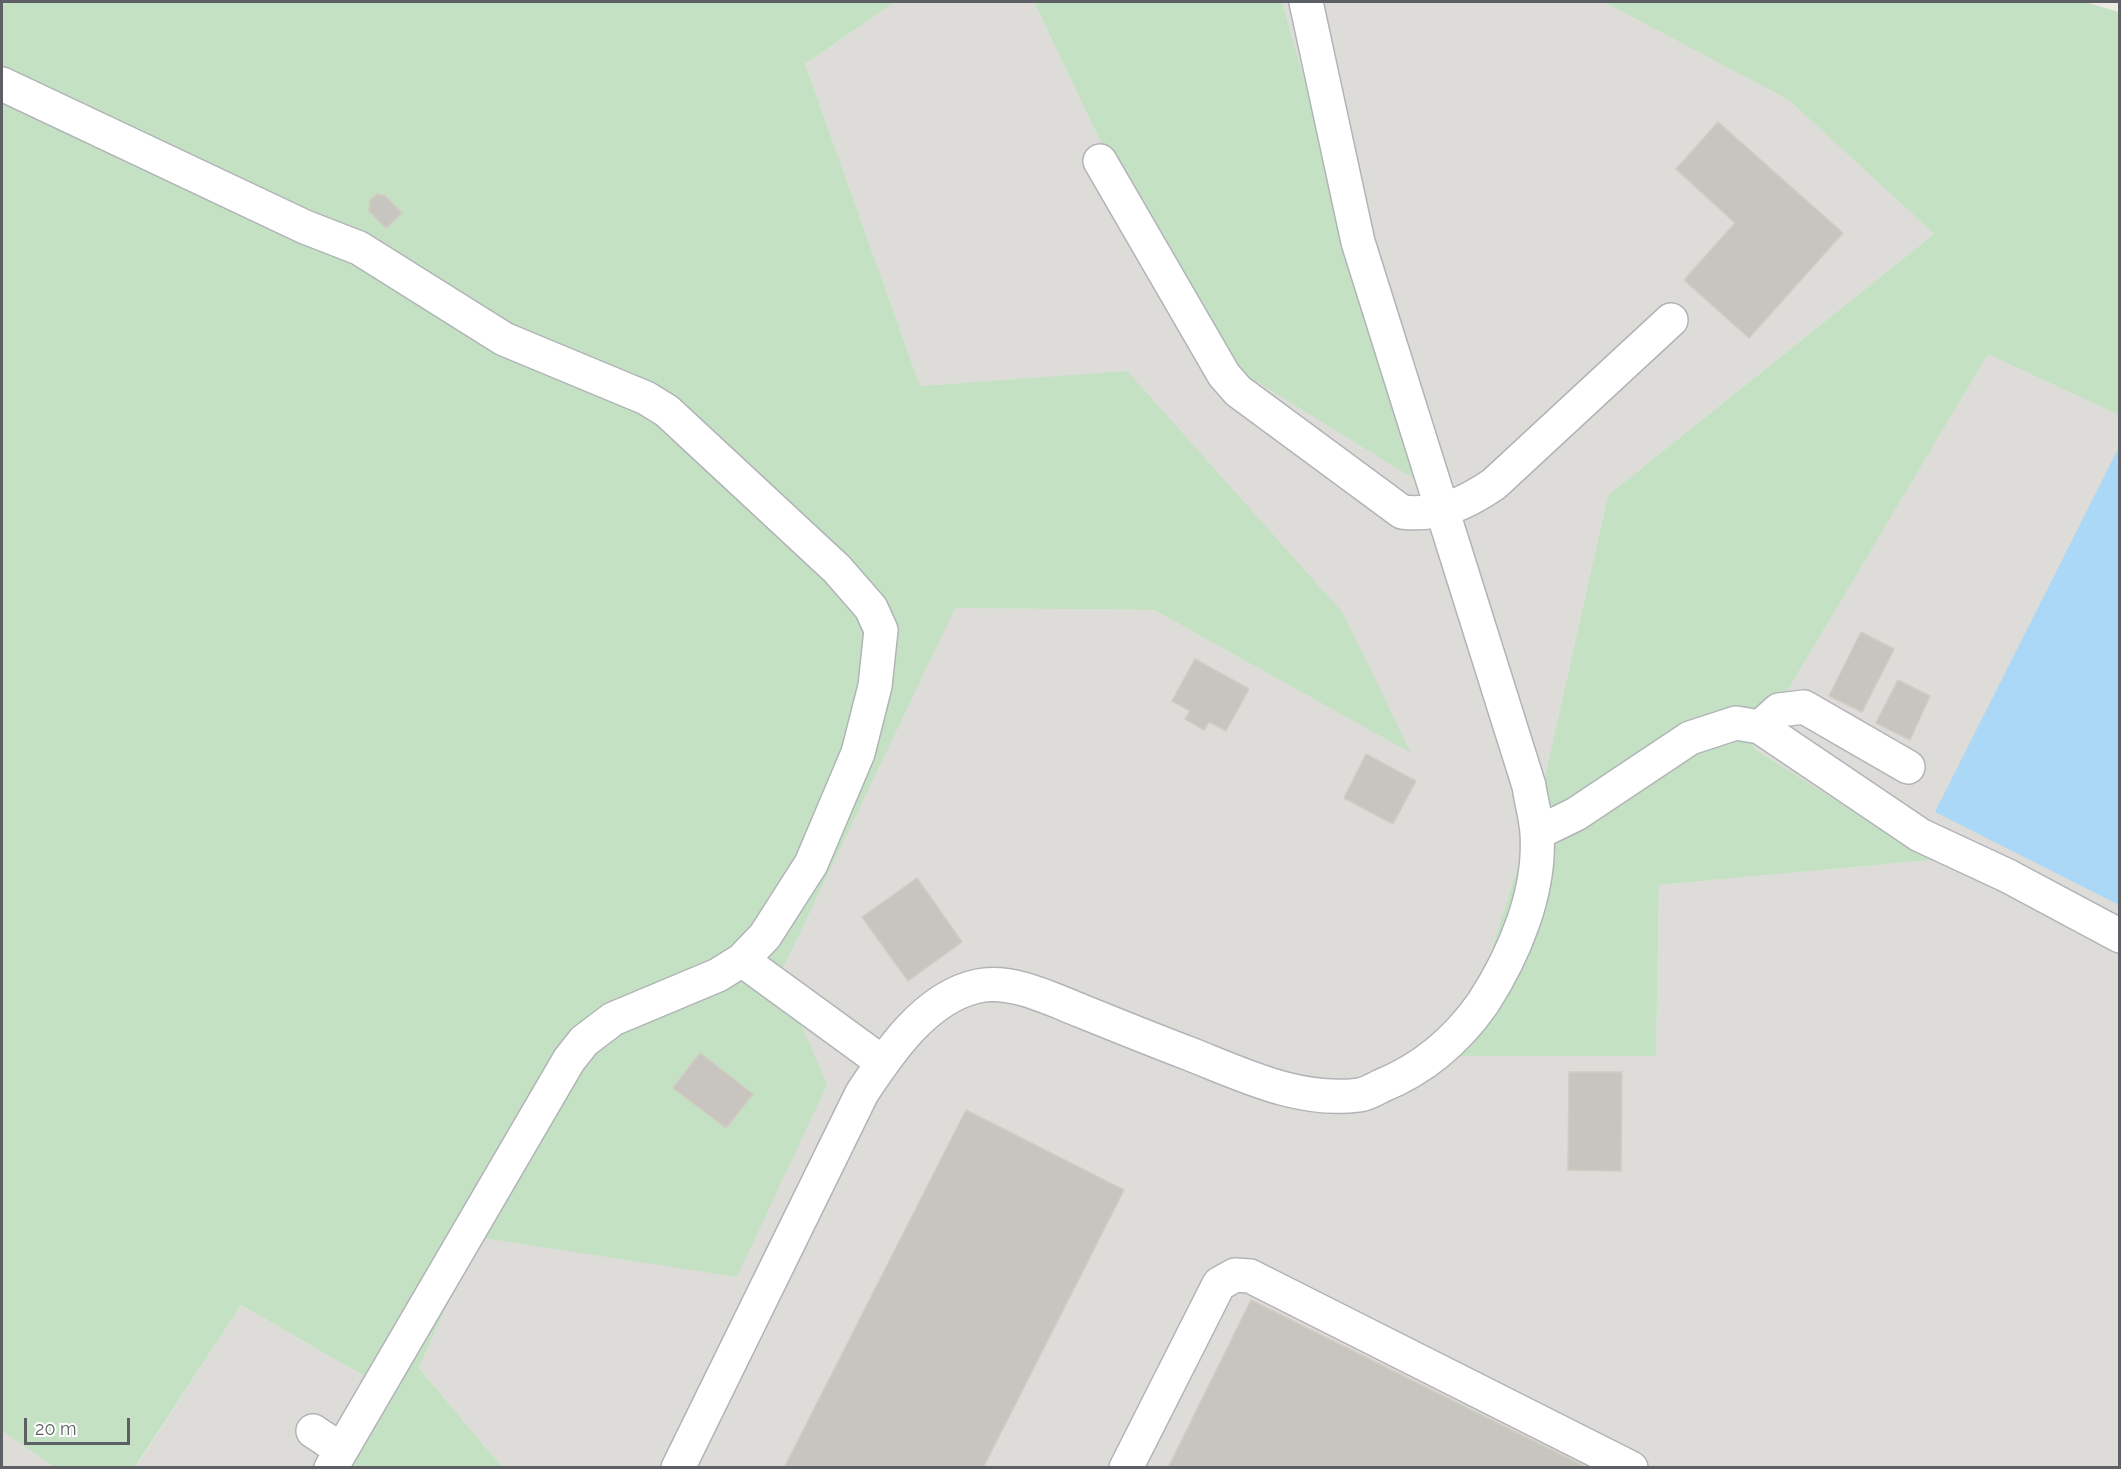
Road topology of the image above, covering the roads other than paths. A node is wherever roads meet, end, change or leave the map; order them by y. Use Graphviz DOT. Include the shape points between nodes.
graph roads {
  1 [pos="1298,2"];
  2 [pos="1306,2"];
  3 [pos="1315,43"];
  4 [pos="2,84"];
  5 [pos="1100,161"];
  6 [pos="1671,320"];
  7 [pos="1442,511"];
  8 [pos="1760,727"];
  9 [pos="1908,767"];
  10 [pos="1537,833"];
  11 [pos="2120,936"];
  12 [pos="742,960"];
  13 [pos="882,1062"];
  14 [pos="313,1431"];
  15 [pos="335,1458"];
  16 [pos="678,1467"];
  17 [pos="1126,1467"];
  18 [pos="1631,1467"];
  1 -- 3 [label="lane"];
  2 -- 3 [label="lane"];
  3 -- 7 [label="lane" via="1358,242"];
  4 -- 12 [label="lane" via="359,248 504,339 646,398 667,411 837,569 871,608 881,630 875,686 858,753 811,864 765,936"];
  5 -- 7 [label="lane" via="1204,343 1238,392 1402,512"];
  6 -- 7 [label="lane" via="1494,484 1469,501"];
  7 -- 10 [label="lane" via="1529,786"];
  8 -- 9 [label="lane" via="1779,710 1804,707"];
  8 -- 10 [label="lane" via="1736,723 1690,738 1576,814"];
  8 -- 11 [label="lane" via="1920,835 2008,876"];
  10 -- 13 [label="lane" via="1535,872 1521,928 1502,974 1477,1012 1440,1052 1408,1076 1361,1095 1316,1095 1265,1084 1013,987 979,986 948,998 916,1024"];
  12 -- 13 [label="lane"];
  12 -- 15 [label="lane" via="718,975 613,1019 584,1041 569,1060"];
  13 -- 16 [label="lane" via="861,1093"];
  14 -- 15 [label="lane"];
  17 -- 18 [label="lane" via="1219,1284 1235,1275 1250,1276"];
}
